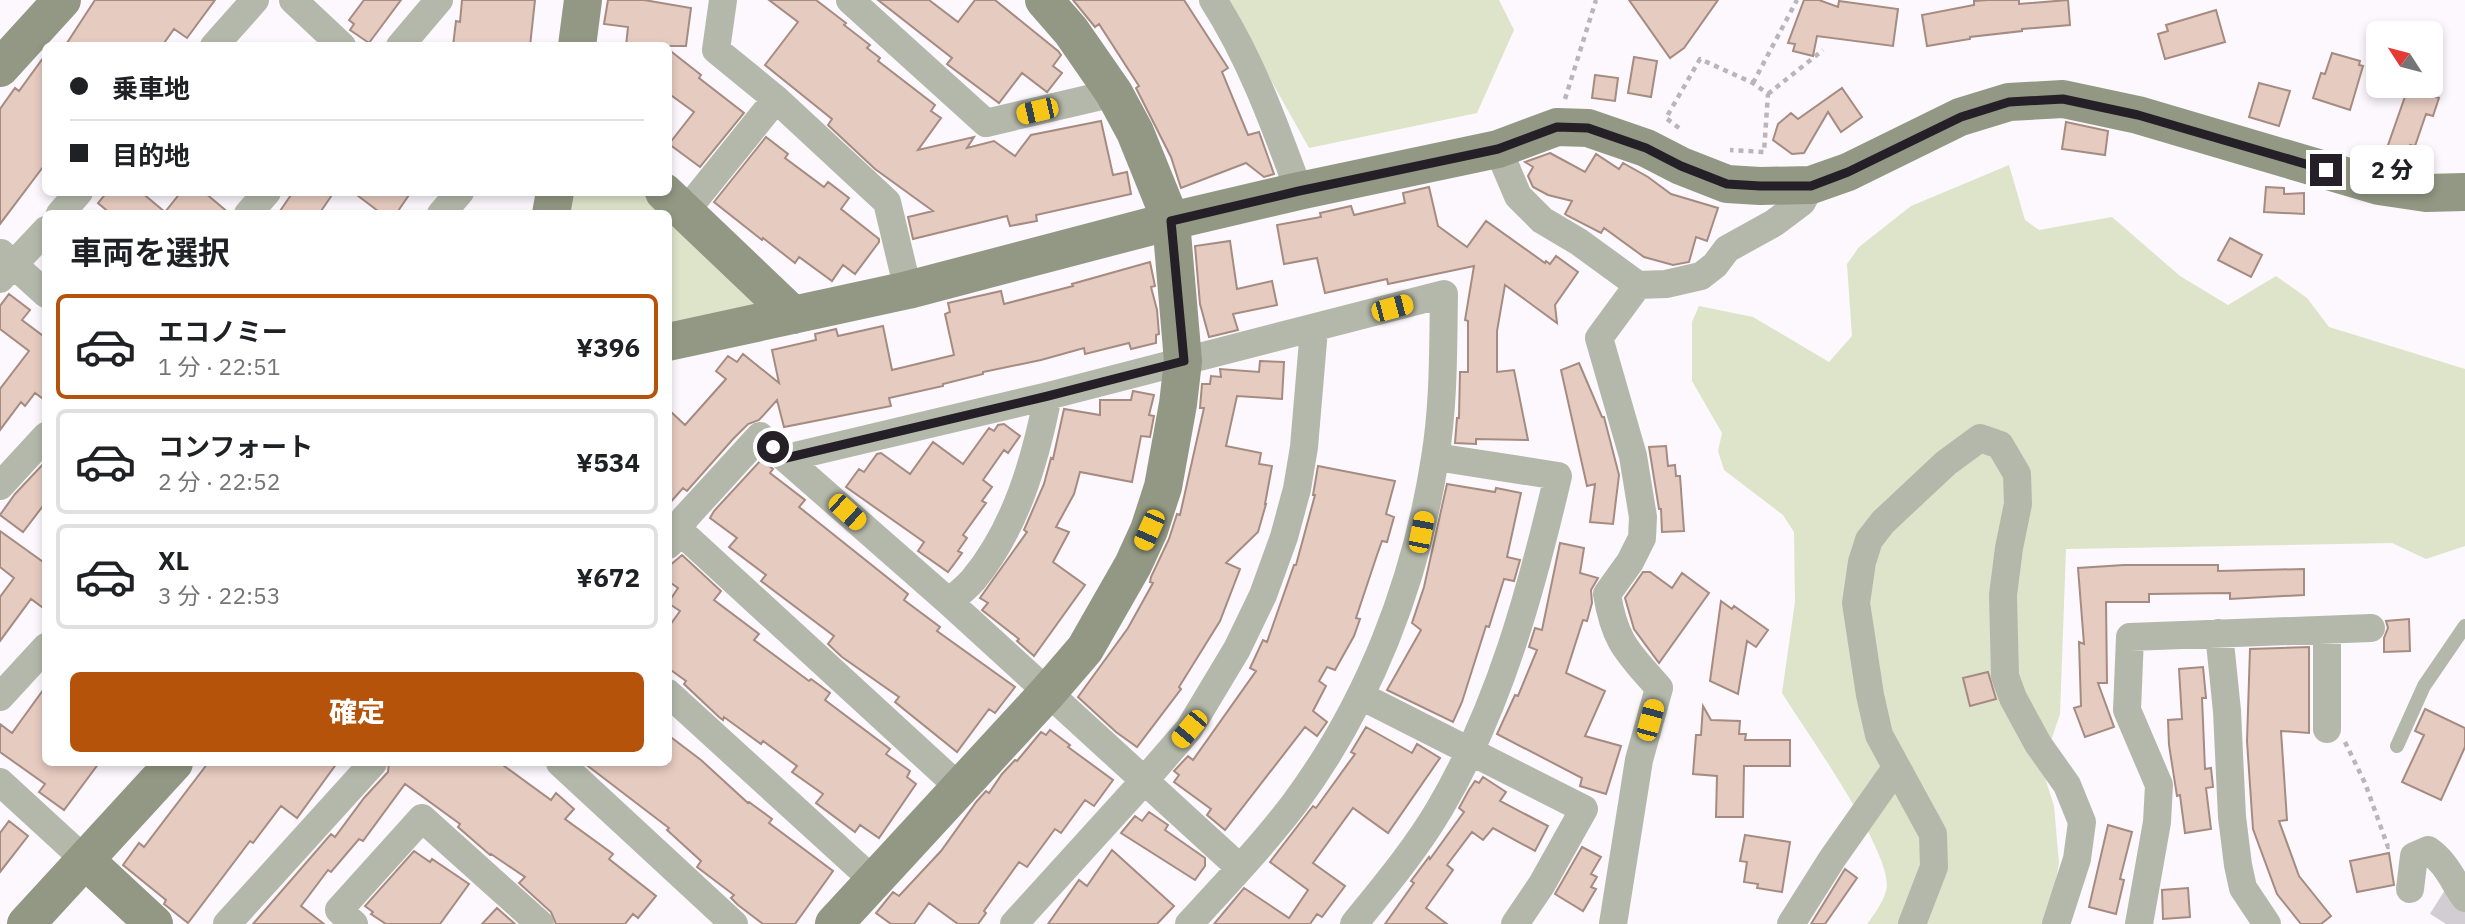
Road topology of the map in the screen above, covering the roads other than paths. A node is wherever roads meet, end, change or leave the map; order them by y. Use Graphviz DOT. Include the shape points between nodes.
graph roads {
  1 [pos="62,0"];
  2 [pos="255,0"];
  3 [pos="293,0"];
  4 [pos="439,0"];
  5 [pos="583,0"];
  6 [pos="723,0"];
  7 [pos="850,0"];
  8 [pos="1044,0"];
  9 [pos="1213,0"];
  10 [pos="218,42"];
  11 [pos="338,42"];
  12 [pos="403,42"];
  13 [pos="577,42"];
  14 [pos="0,68"];
  15 [pos="1114,93"];
  16 [pos="776,99"];
  17 [pos="1498,149"];
  18 [pos="1811,186"];
  19 [pos="1299,191"];
  20 [pos="2465,192"];
  21 [pos="76,196"];
  22 [pos="264,196"];
  23 [pos="457,196"];
  24 [pos="674,202"];
  25 [pos="63,210"];
  26 [pos="251,210"];
  27 [pos="444,210"];
  28 [pos="1171,221"];
  29 [pos="42,233"];
  30 [pos="5,265"];
  31 [pos="1638,285"];
  32 [pos="908,289"];
  33 [pos="42,291"];
  34 [pos="793,315"];
  35 [pos="1314,329"];
  36 [pos="672,341"];
  37 [pos="1184,361"];
  38 [pos="1048,396"];
  39 [pos="42,440"];
  40 [pos="1436,457"];
  41 [pos="786,458"];
  42 [pos="0,486"];
  43 [pos="675,538"];
  44 [pos="949,603"];
  45 [pos="2465,626"];
  46 [pos="2371,628"];
  47 [pos="2327,630"];
  48 [pos="2220,633"];
  49 [pos="42,651"];
  50 [pos="1048,692"];
  51 [pos="672,696"];
  52 [pos="1361,696"];
  53 [pos="0,697"];
  54 [pos="2336,734"];
  55 [pos="2397,746"];
  56 [pos="1470,750"];
  57 [pos="171,766"];
  58 [pos="370,766"];
  59 [pos="563,766"];
  60 [pos="1896,768"];
  61 [pos="1144,781"];
  62 [pos="0,782"];
  63 [pos="960,788"];
  64 [pos="85,860"];
  65 [pos="1240,868"];
  66 [pos="874,881"];
  67 [pos="2410,889"];
  68 [pos="2465,898"];
  69 [pos="26,924"];
  70 [pos="154,924"];
  71 [pos="227,924"];
  72 [pos="354,924"];
  73 [pos="540,924"];
  74 [pos="734,924"];
  75 [pos="834,924"];
  76 [pos="1014,924"];
  77 [pos="1189,924"];
  78 [pos="1354,924"];
  79 [pos="1515,924"];
  80 [pos="1613,924"];
  81 [pos="1791,924"];
  82 [pos="1912,924"];
  83 [pos="2056,924"];
  84 [pos="2139,924"];
  85 [pos="2267,924"];
  1 -- 14 [label="street"];
  2 -- 10 [label="street"];
  3 -- 11 [label="street"];
  4 -- 12 [label="street"];
  5 -- 13 [label="street"];
  6 -- 16 [label="street" via="716,50"];
  7 -- 15 [label="street" via="986,123"];
  8 -- 15 [label="street"];
  9 -- 19 [label="street" via="1265,101"];
  15 -- 28 [label="street"];
  16 -- 24 [label="street"];
  16 -- 32 [label="street" via="887,202"];
  17 -- 18 [label="street" via="1557,127 1588,128 1727,184"];
  17 -- 19 [label="street"];
  17 -- 31 [label="street" via="1518,195 1542,220"];
  18 -- 20 [label="street" via="1961,117 2009,102 2063,99 2138,115 2379,186 2426,193"];
  18 -- 31 [label="street" via="1802,202 1727,249 1701,276"];
  19 -- 28 [label="street"];
  21 -- 25 [label="street"];
  22 -- 26 [label="street"];
  23 -- 27 [label="street"];
  24 -- 34 [label="street"];
  28 -- 32 [label="street"];
  28 -- 37 [label="street"];
  29 -- 30 [label="street"];
  30 -- 33 [label="street"];
  31 -- 80 [label="street" via="1600,338 1633,456 1643,517 1642,538 1607,594 1612,624 1626,650 1659,688 1639,760"];
  32 -- 34 [label="street"];
  34 -- 36 [label="street"];
  35 -- 37 [label="street"];
  35 -- 40 [label="street" via="1444,294"];
  35 -- 61 [label="street" via="1297,489 1263,595 1189,729"];
  37 -- 38 [label="street"];
  37 -- 50 [label="street" via="1163,487 1149,530 1085,649"];
  38 -- 41 [label="street"];
  38 -- 44 [label="street" via="1040,439 1003,535 973,581"];
  39 -- 42 [label="street"];
  40 -- 52 [label="street" via="1421,532 1394,618"];
  40 -- 56 [label="street" via="1558,477 1513,644"];
  41 -- 43 [label="street" via="760,436 684,519"];
  41 -- 44 [label="street"];
  43 -- 63 [label="street"];
  44 -- 50 [label="street"];
  45 -- 55 [label="lane" via="2424,686"];
  46 -- 47 [label="street"];
  47 -- 48 [label="street"];
  47 -- 54 [label="street"];
  48 -- 84 [label="street" via="2130,637 2127,710 2159,785"];
  48 -- 85 [label="street" via="2238,865 2243,888"];
  49 -- 53 [label="street"];
  50 -- 61 [label="street"];
  50 -- 63 [label="street"];
  51 -- 66 [label="street"];
  52 -- 56 [label="street"];
  52 -- 65 [label="street" via="1294,804"];
  56 -- 78 [label="street" via="1440,808"];
  56 -- 79 [label="street" via="1584,809"];
  57 -- 64 [label="street"];
  58 -- 71 [label="street"];
  59 -- 74 [label="street"];
  60 -- 81 [label="street"];
  60 -- 82 [label="street" via="1933,834 1934,867"];
  60 -- 83 [label="street" via="1879,734 1870,695 1856,603 1862,562 1883,522 1980,438 2000,445 2017,474 2018,504 2003,595 2005,676 2038,744 2067,785 2082,822 2077,859"];
  61 -- 65 [label="street"];
  61 -- 76 [label="street"];
  62 -- 64 [label="street"];
  63 -- 66 [label="street"];
  64 -- 69 [label="street"];
  64 -- 70 [label="street"];
  65 -- 77 [label="street"];
  66 -- 75 [label="street"];
  67 -- 68 [label="street" via="2414,856 2428,850 2439,857"];
  72 -- 73 [label="street" via="339,910 422,818"];
}
